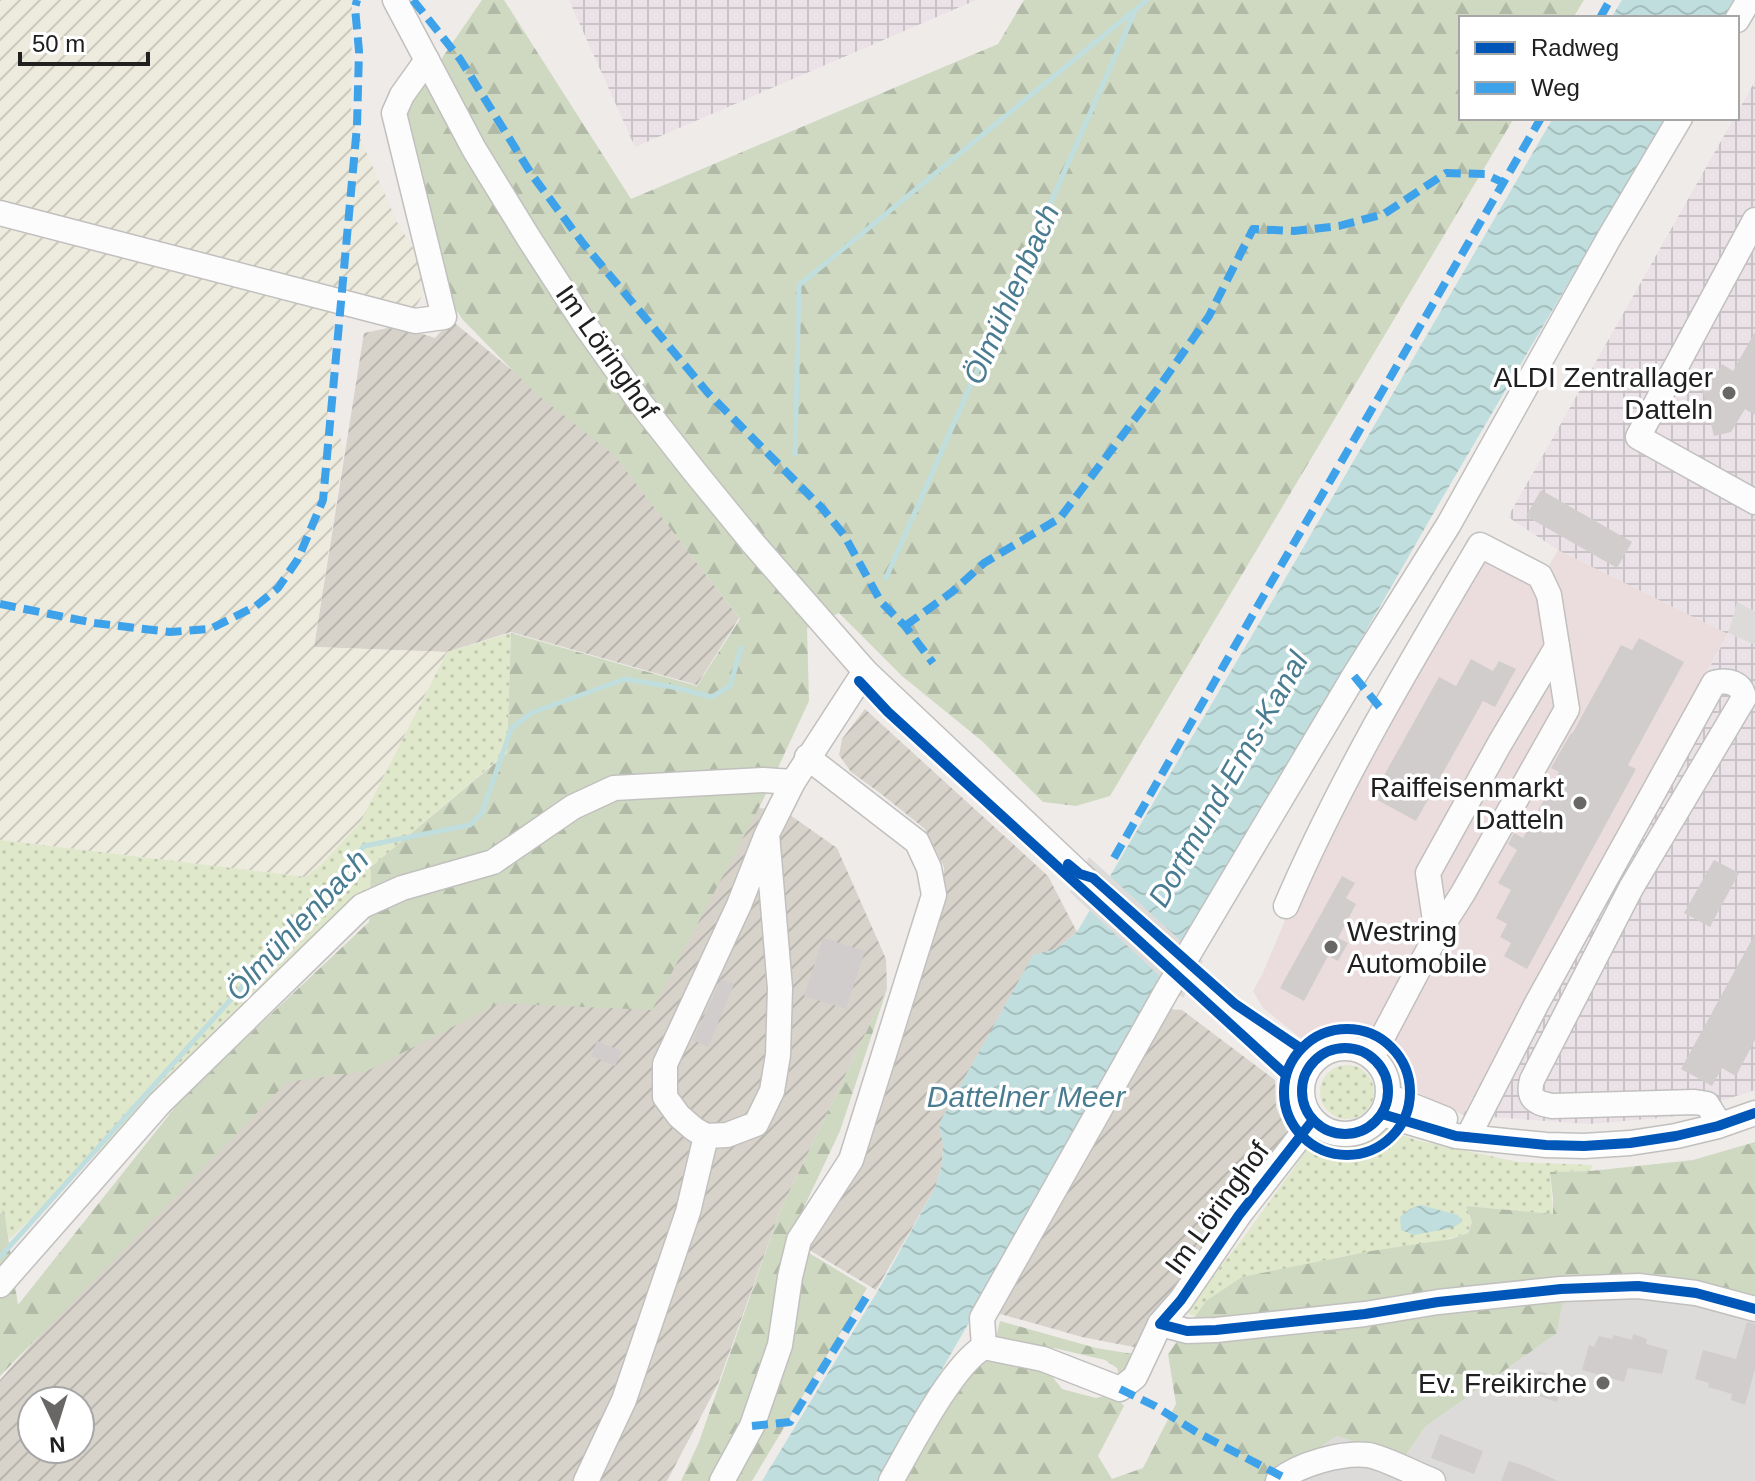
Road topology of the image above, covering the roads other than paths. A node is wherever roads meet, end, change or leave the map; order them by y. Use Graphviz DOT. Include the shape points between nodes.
graph roads {
  1 [pos="395,0"];
  2 [pos="427,60"];
  3 [pos="1679,120"];
  4 [pos="0,213"];
  5 [pos="1755,220"];
  6 [pos="1755,502"];
  7 [pos="1557,647"];
  8 [pos="865,671"];
  9 [pos="1500,743"];
  10 [pos="807,757"];
  11 [pos="1536,762"];
  12 [pos="793,782"];
  13 [pos="767,834"];
  14 [pos="1286,906"];
  15 [pos="1437,934"];
  16 [pos="1372,1057"];
  17 [pos="1307,1071"];
  18 [pos="1385,1105"];
  19 [pos="1755,1113"];
  20 [pos="1313,1120"];
  21 [pos="1720,1125"];
  22 [pos="1472,1129"];
  23 [pos="706,1136"];
  24 [pos="1507,1141"];
  25 [pos="0,1285"];
  26 [pos="1755,1309"];
  27 [pos="1160,1324"];
  28 [pos="984,1347"];
  29 [pos="586,1481"];
  30 [pos="722,1481"];
  31 [pos="891,1481"];
  32 [pos="1278,1481"];
  33 [pos="1433,1481"];
  1 -- 2 [label="street, Im Löringhof"];
  2 -- 4 [label="street" via="394,113 444,317 415,321"];
  2 -- 8 [label="street, Im Löringhof" via="528,237 639,401"];
  3 -- 28 [label="street" via="1449,524 1158,1006 982,1318"];
  5 -- 6 [label="street" via="1638,437"];
  7 -- 9 [label="street"];
  7 -- 11 [label="street" via="1567,709"];
  7 -- 14 [label="street" via="1549,595 1540,576 1480,545 1382,710"];
  8 -- 10 [label="street"];
  8 -- 17 [label="street, Im Löringhof, bridge" via="1229,1013"];
  9 -- 11 [label="street"];
  9 -- 15 [label="street" via="1428,873"];
  10 -- 12 [label="street"];
  10 -- 30 [label="street" via="917,842 934,895 851,1160 799,1240 780,1345 752,1426"];
  11 -- 15 [label="street"];
  12 -- 13 [label="street"];
  12 -- 25 [label="street" via="614,788 573,807 493,862 402,888 362,906 160,1103"];
  13 -- 23 [label="street" via="665,1064 665,1097 679,1116"];
  13 -- 23 [label="street" via="780,988 772,1091 756,1124"];
  15 -- 16 [label="street"];
  16 -- 17 [label="street" via="1358,1049 1329,1051"];
  16 -- 18 [label="street" via="1387,1081"];
  17 -- 20 [label="street" via="1302,1097"];
  18 -- 20 [label="street" via="1371,1126 1357,1133 1326,1130"];
  18 -- 22 [label="street"];
  18 -- 24 [label="street" via="1456,1136"];
  19 -- 21 [label="street"];
  20 -- 27 [label="street, Im Löringhof"];
  21 -- 22 [label="street" via="1707,1104 1552,1106 1539,1103 1529,1090 1631,888 1744,698 1729,681 1714,683"];
  21 -- 24 [label="street" via="1630,1143"];
  22 -- 24 [label="street"];
  23 -- 29 [label="street" via="688,1212 624,1400"];
  26 -- 27 [label="street" via="1696,1293 1638,1286 1561,1289 1216,1330 1187,1331"];
  27 -- 28 [label="street, Im Löringhof" via="1135,1377 1120,1389 1043,1359"];
  28 -- 31 [label="street" via="938,1400"];
  32 -- 33 [label="street" via="1338,1456 1370,1455"];
}
